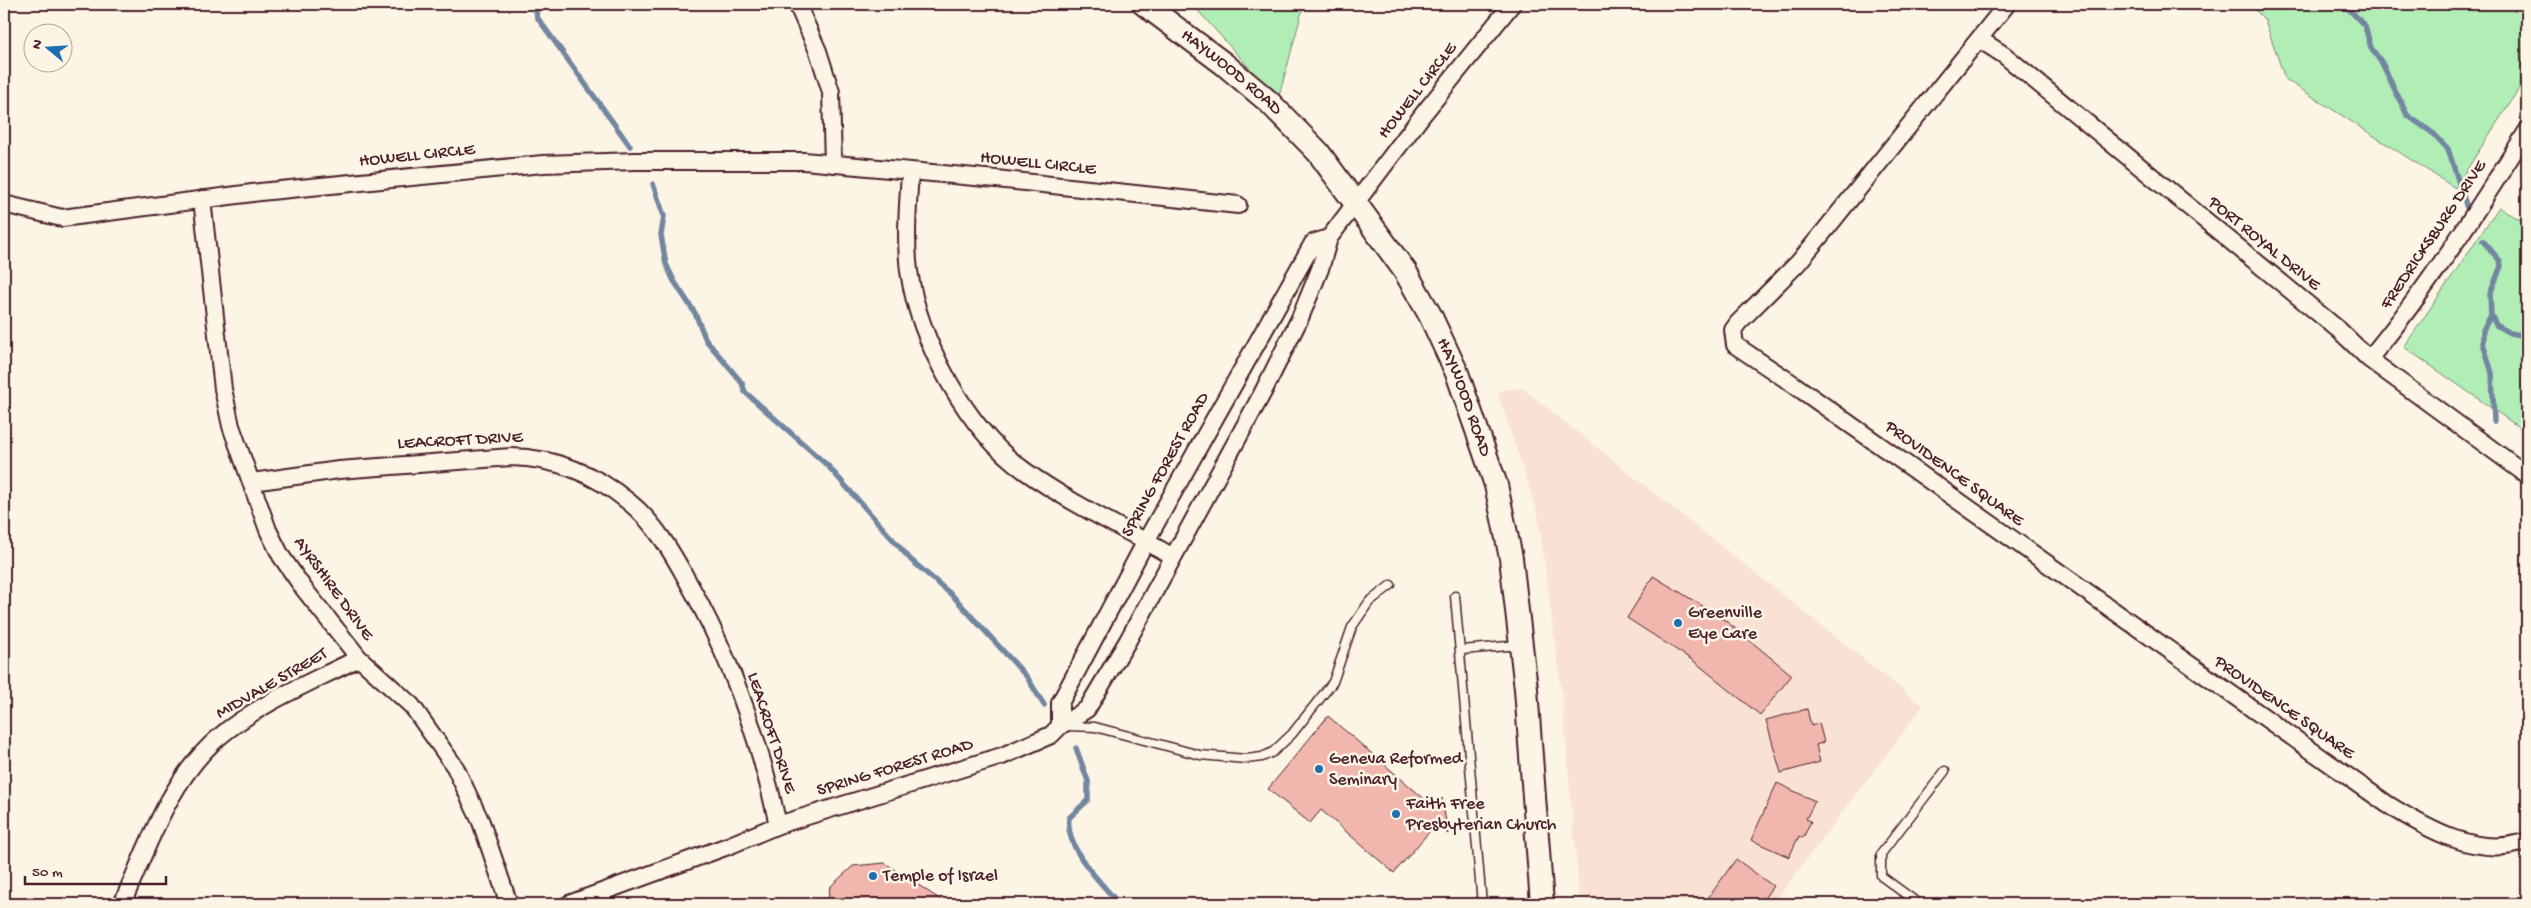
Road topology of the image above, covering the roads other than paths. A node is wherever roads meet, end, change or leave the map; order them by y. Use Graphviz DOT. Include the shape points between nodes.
graph roads {
  1 [pos="797,4"];
  2 [pos="1144,4"];
  3 [pos="1512,4"];
  4 [pos="2007,4"];
  5 [pos="1979,39"];
  6 [pos="2527,131"];
  7 [pos="833,164"];
  8 [pos="910,172"];
  9 [pos="202,199"];
  10 [pos="1357,204"];
  11 [pos="8,205"];
  12 [pos="1238,205"];
  13 [pos="1329,238"];
  14 [pos="2369,359"];
  15 [pos="2527,474"];
  16 [pos="252,482"];
  17 [pos="1146,541"];
  18 [pos="1173,557"];
  19 [pos="1391,585"];
  20 [pos="1455,596"];
  21 [pos="1522,645"];
  22 [pos="1462,650"];
  23 [pos="359,658"];
  24 [pos="1060,726"];
  25 [pos="1945,771"];
  26 [pos="778,825"];
  27 [pos="2527,841"];
  28 [pos="122,904"];
  29 [pos="508,904"];
  30 [pos="569,904"];
  31 [pos="1482,904"];
  32 [pos="1542,904"];
  33 [pos="1919,904"];
  1 -- 7 [label="street" via="818,51 831,92"];
  2 -- 10 [label="main road, HAYWOOD ROAD" via="1224,64 1268,102 1318,152"];
  3 -- 10 [label="street, HOWELL CIRCLE"];
  4 -- 5 [label="street, PROVIDENCE SQUARE"];
  5 -- 14 [label="street, PORT ROYAL DRIVE" via="2004,55 2112,143 2339,330"];
  5 -- 27 [label="street, PROVIDENCE SQUARE" via="1803,256 1738,323 1733,330 1735,345 2406,816 2463,842 2496,846"];
  6 -- 14 [label="street, FREDRICKSBURG DRIVE" via="2451,250"];
  7 -- 8 [label="street, HOWELL CIRCLE"];
  7 -- 9 [label="street, HOWELL CIRCLE" via="804,161 543,164"];
  8 -- 12 [label="street, HOWELL CIRCLE"];
  8 -- 17 [label="street" via="907,224 911,283 930,343 956,395 990,439 1024,470"];
  9 -- 11 [label="street, HOWELL CIRCLE" via="62,218"];
  9 -- 16 [label="street, AYRSHIRE DRIVE" via="223,389 231,426"];
  10 -- 13 [label="street, SPRING FOREST ROAD"];
  10 -- 21 [label="main road, HAYWOOD ROAD" via="1410,278 1472,411 1496,485 1511,558"];
  13 -- 17 [label="street, SPRING FOREST ROAD" via="1313,243"];
  13 -- 18 [label="street, SPRING FOREST ROAD" via="1300,318"];
  14 -- 15 [label="street, PORT ROYAL DRIVE"];
  16 -- 23 [label="street, AYRSHIRE DRIVE" via="268,530 281,556"];
  16 -- 26 [label="street, LEACROFT DRIVE" via="339,470 511,456 558,463 601,482 646,519 676,560 702,605 725,655 747,716 770,787"];
  17 -- 18 [label="street"];
  17 -- 24 [label="street, SPRING FOREST ROAD" via="1060,703"];
  18 -- 24 [label="street, SPRING FOREST ROAD" via="1087,709"];
  19 -- 24 [label="lane" via="1369,602 1352,627 1333,682 1292,734 1273,752 1246,759 1200,755 1095,727"];
  20 -- 22 [label="lane"];
  21 -- 22 [label="lane"];
  21 -- 32 [label="main road, HAYWOOD ROAD"];
  22 -- 31 [label="lane"];
  23 -- 28 [label="street, MIDVALE STREET" via="246,717 219,737 180,782 162,813"];
  23 -- 29 [label="street, AYRSHIRE DRIVE" via="412,706 455,767 481,822"];
  24 -- 26 [label="street, SPRING FOREST ROAD" via="1051,735 1002,756"];
  25 -- 33 [label="lane" via="1881,854 1881,876"];
  26 -- 30 [label="street, SPRING FOREST ROAD"];
}
